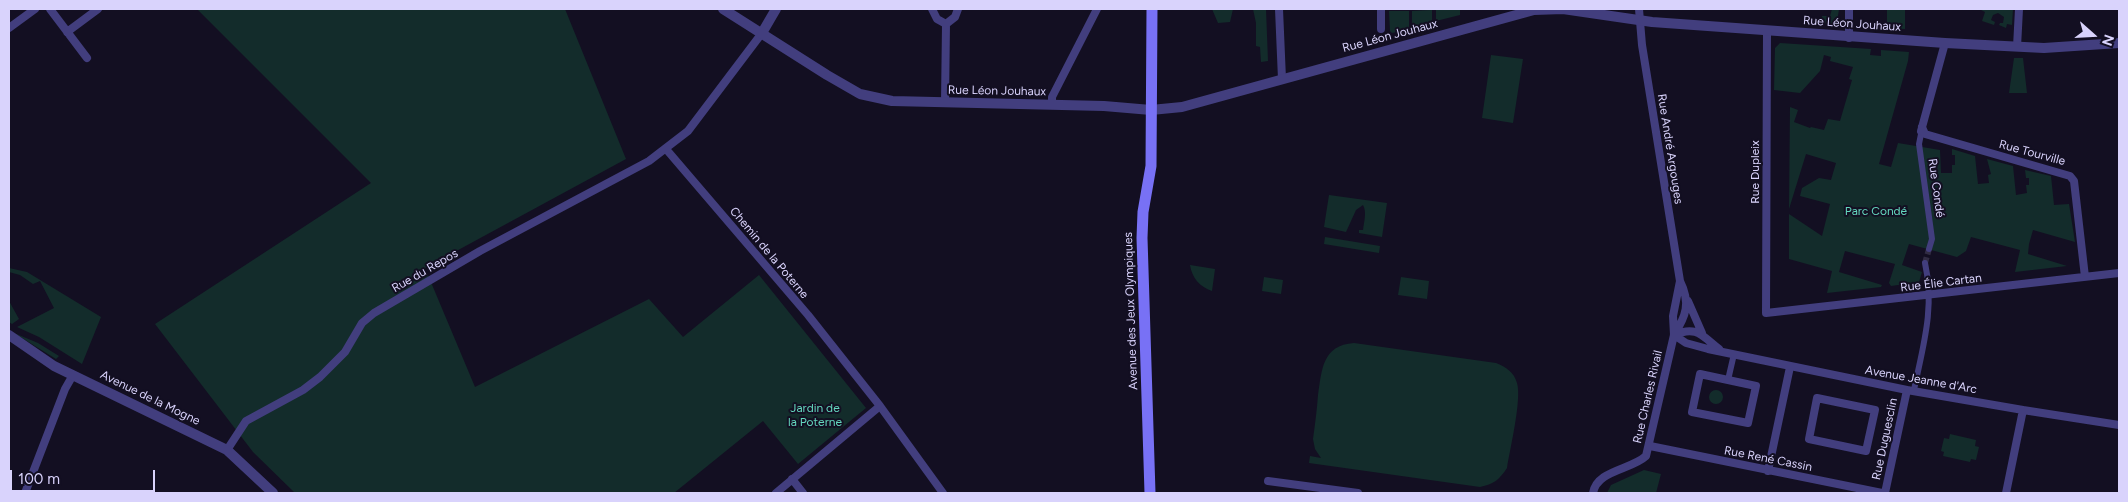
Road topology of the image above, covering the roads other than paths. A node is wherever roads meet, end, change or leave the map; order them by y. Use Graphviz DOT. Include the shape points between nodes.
graph roads {
  1 [pos="35,9"];
  2 [pos="50,9"];
  3 [pos="98,9"];
  4 [pos="723,9"];
  5 [pos="776,9"];
  6 [pos="932,9"];
  7 [pos="958,9"];
  8 [pos="1097,9"];
  9 [pos="1152,9"];
  10 [pos="1279,9"];
  11 [pos="1381,9"];
  12 [pos="1638,9"];
  13 [pos="1849,9"];
  14 [pos="2019,9"];
  15 [pos="1639,20"];
  16 [pos="946,24"];
  17 [pos="9,28"];
  18 [pos="1381,29"];
  19 [pos="1767,30"];
  20 [pos="67,32"];
  21 [pos="762,33"];
  22 [pos="1849,38"];
  23 [pos="1945,43"];
  24 [pos="2119,43"];
  25 [pos="2017,47"];
  26 [pos="87,58"];
  27 [pos="1282,79"];
  28 [pos="945,102"];
  29 [pos="1052,105"];
  30 [pos="1151,110"];
  31 [pos="1922,131"];
  32 [pos="666,149"];
  33 [pos="1929,249"];
  34 [pos="1926,263"];
  35 [pos="2119,272"];
  36 [pos="2085,277"];
  37 [pos="1680,281"];
  38 [pos="1930,295"];
  39 [pos="1687,300"];
  40 [pos="1766,313"];
  41 [pos="1702,333"];
  42 [pos="9,335"];
  43 [pos="1674,335"];
  44 [pos="1721,350"];
  45 [pos="1734,354"];
  46 [pos="1790,367"];
  47 [pos="73,375"];
  48 [pos="1728,380"];
  49 [pos="1911,390"];
  50 [pos="880,406"];
  51 [pos="1875,410"];
  52 [pos="2023,410"];
  53 [pos="2119,425"];
  54 [pos="1650,446"];
  55 [pos="227,450"];
  56 [pos="1768,471"];
  57 [pos="792,479"];
  58 [pos="1268,481"];
  59 [pos="25,493"];
  60 [pos="273,493"];
  61 [pos="776,493"];
  62 [pos="803,493"];
  63 [pos="943,493"];
  64 [pos="1150,493"];
  65 [pos="1358,493"];
  66 [pos="1593,493"];
  67 [pos="1883,493"];
  68 [pos="2006,493"];
  1 -- 17 [label="street"];
  2 -- 20 [label="street"];
  3 -- 20 [label="street"];
  4 -- 21 [label="street, Rue Léon Jouhaux"];
  5 -- 21 [label="street"];
  6 -- 16 [label="street" via="937,19"];
  7 -- 16 [label="street" via="955,17"];
  8 -- 29 [label="street" via="1052,97"];
  9 -- 30 [label="main road, Avenue des Jeux Olympiques"];
  10 -- 27 [label="street"];
  11 -- 18 [label="street"];
  12 -- 15 [label="street, Rue André Argouges"];
  13 -- 22 [label="street"];
  14 -- 25 [label="street"];
  15 -- 19 [label="street, Rue Léon Jouhaux"];
  15 -- 27 [label="street, Rue Léon Jouhaux" via="1572,10 1534,10"];
  15 -- 37 [label="street, Rue André Argouges"];
  16 -- 28 [label="street"];
  19 -- 22 [label="street, Rue Léon Jouhaux"];
  19 -- 40 [label="street, Rue Dupleix"];
  20 -- 26 [label="street"];
  21 -- 28 [label="street, Rue Léon Jouhaux" via="860,94 892,101"];
  21 -- 32 [label="street" via="688,131"];
  22 -- 23 [label="street, Rue Léon Jouhaux"];
  23 -- 25 [label="street, Rue Léon Jouhaux"];
  23 -- 31 [label="street, Rue Condé"];
  24 -- 25 [label="street, Rue Léon Jouhaux"];
  27 -- 30 [label="street, Rue Léon Jouhaux" via="1174,109"];
  28 -- 29 [label="street, Rue Léon Jouhaux"];
  29 -- 30 [label="street, Rue Léon Jouhaux"];
  30 -- 64 [label="main road, Avenue des Jeux Olympiques" via="1151,166 1142,238"];
  31 -- 33 [label="street, Rue Condé" via="1919,144 1932,239"];
  31 -- 36 [label="street, Rue Tourville" via="2070,176 2074,180"];
  32 -- 50 [label="street, Chemin de la Poterne" via="767,265"];
  32 -- 55 [label="street, Rue du Repos" via="374,313 362,324 345,352 320,377 246,421"];
  34 -- 38 [label="street"];
  35 -- 36 [label="street, Rue Élie Cartan"];
  36 -- 38 [label="street, Rue Élie Cartan"];
  37 -- 39 [label="street, Rue André Argouges"];
  37 -- 43 [label="street, Rue André Argouges" via="1673,316"];
  38 -- 40 [label="street, Rue Élie Cartan"];
  38 -- 49 [label="street" via="1930,310"];
  39 -- 41 [label="street, Rue André Argouges"];
  39 -- 43 [label="street" via="1683,321"];
  41 -- 43 [label="street" via="1684,331"];
  41 -- 44 [label="street, Avenue Jeanne d'Arc"];
  42 -- 47 [label="street, Avenue de la Mogne"];
  43 -- 44 [label="street, Avenue Jeanne d'Arc" via="1686,343"];
  43 -- 54 [label="street, Rue Charles Rivail"];
  44 -- 45 [label="street, Avenue Jeanne d'Arc"];
  45 -- 46 [label="street, Avenue Jeanne d'Arc"];
  45 -- 48 [label="street"];
  46 -- 49 [label="street, Avenue Jeanne d'Arc"];
  46 -- 56 [label="street"];
  47 -- 55 [label="street, Avenue de la Mogne"];
  47 -- 59 [label="street"];
  48 -- 48 [label="street" via="1756,386 1748,423 1692,412 1700,374"];
  49 -- 52 [label="street, Avenue Jeanne d'Arc"];
  49 -- 67 [label="street, Rue Duguesclin"];
  50 -- 57 [label="street"];
  50 -- 63 [label="street, Chemin de la Poterne"];
  51 -- 51 [label="street" via="1866,451 1808,439 1817,398"];
  52 -- 53 [label="street, Avenue Jeanne d'Arc"];
  52 -- 68 [label="street"];
  54 -- 56 [label="street, Rue René Cassin"];
  54 -- 66 [label="street, Rue Charles Rivail" via="1641,461 1605,477 1598,482"];
  55 -- 60 [label="street, Avenue de la Mogne"];
  56 -- 67 [label="street, Rue René Cassin"];
  57 -- 61 [label="street"];
  57 -- 62 [label="street"];
  58 -- 65 [label="street"];
}
